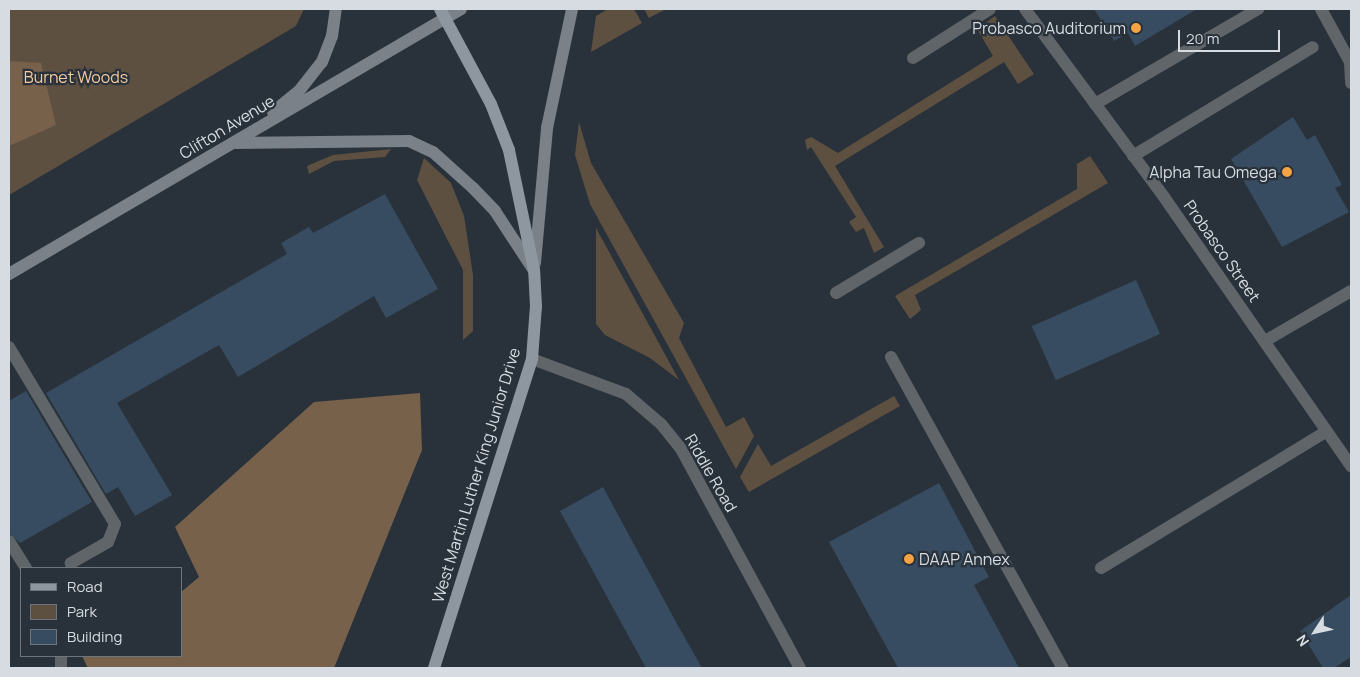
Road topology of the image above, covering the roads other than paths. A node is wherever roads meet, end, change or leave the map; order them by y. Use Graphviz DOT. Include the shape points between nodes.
graph roads {
  1 [pos="336,9"];
  2 [pos="461,9"];
  3 [pos="572,9"];
  4 [pos="990,9"];
  5 [pos="1026,9"];
  6 [pos="1258,9"];
  7 [pos="1321,9"];
  8 [pos="442,13"];
  9 [pos="1313,47"];
  10 [pos="913,58"];
  11 [pos="1351,83"];
  12 [pos="1095,104"];
  13 [pos="233,143"];
  14 [pos="1133,156"];
  15 [pos="919,243"];
  16 [pos="534,270"];
  17 [pos="9,274"];
  18 [pos="1351,291"];
  19 [pos="836,293"];
  20 [pos="1265,341"];
  21 [pos="9,347"];
  22 [pos="891,357"];
  23 [pos="532,359"];
  24 [pos="1328,431"];
  25 [pos="1351,466"];
  26 [pos="9,541"];
  27 [pos="71,563"];
  28 [pos="25,567"];
  29 [pos="1101,568"];
  30 [pos="434,668"];
  31 [pos="800,668"];
  32 [pos="1063,668"];
  1 -- 13 [label="main road" via="332,36 322,62 299,91"];
  2 -- 8 [label="main road, Clifton Avenue"];
  3 -- 16 [label="main road" via="547,128"];
  4 -- 10 [label="street"];
  5 -- 12 [label="street, Probasco Street"];
  6 -- 12 [label="street"];
  7 -- 11 [label="street" via="1350,62"];
  8 -- 13 [label="main road, Clifton Avenue"];
  8 -- 16 [label="main road, West Martin Luther King Junior Drive" via="491,104 509,150"];
  9 -- 14 [label="street"];
  12 -- 14 [label="street, Probasco Street"];
  13 -- 16 [label="main road" via="409,141 433,152 473,188 500,217"];
  13 -- 17 [label="main road, Clifton Avenue"];
  14 -- 20 [label="street, Probasco Street"];
  15 -- 19 [label="street"];
  16 -- 23 [label="main road, West Martin Luther King Junior Drive"];
  18 -- 20 [label="street"];
  20 -- 24 [label="street, Probasco Street"];
  21 -- 27 [label="street" via="114,524 108,542"];
  22 -- 32 [label="street"];
  23 -- 30 [label="main road, West Martin Luther King Junior Drive"];
  23 -- 31 [label="street, Riddle Road" via="626,394 661,424 681,449"];
  24 -- 25 [label="street, Probasco Street"];
  24 -- 29 [label="street"];
  26 -- 28 [label="street"];
}
